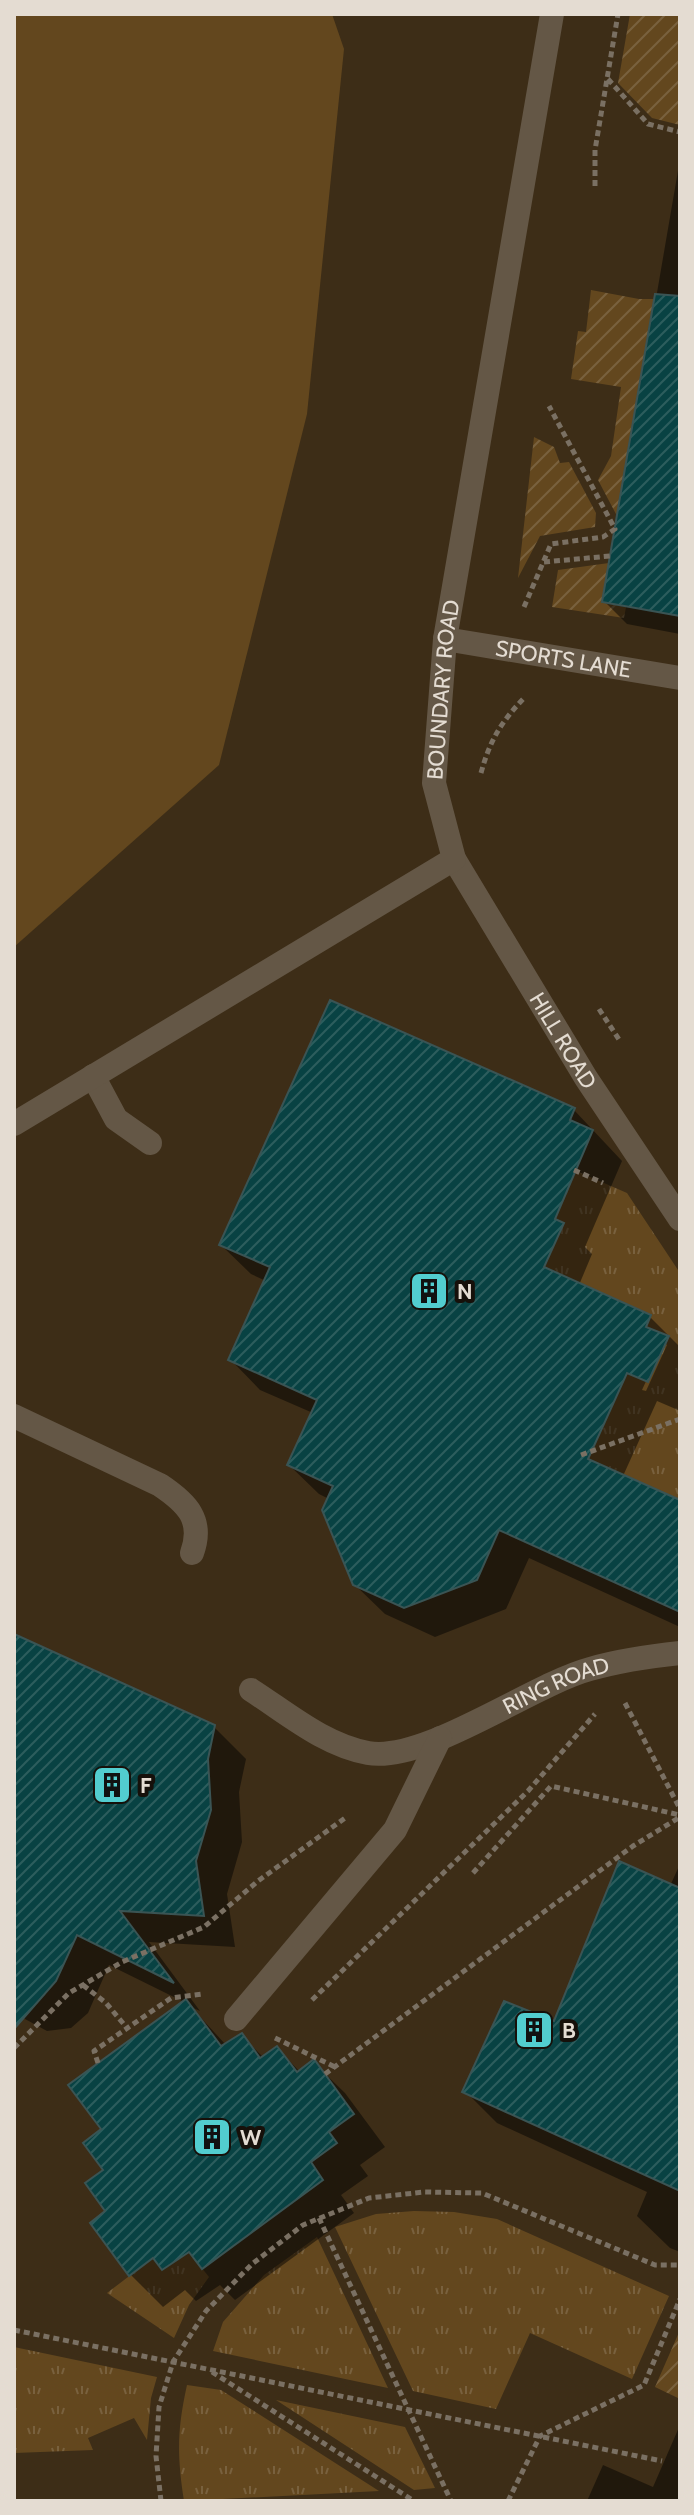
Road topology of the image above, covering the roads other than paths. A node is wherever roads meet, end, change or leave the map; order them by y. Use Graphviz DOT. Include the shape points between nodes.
graph roads {
  1 [pos="552,14"];
  2 [pos="445,639"];
  3 [pos="680,678"];
  4 [pos="454,859"];
  5 [pos="93,1076"];
  6 [pos="14,1124"];
  7 [pos="150,1143"];
  8 [pos="680,1219"];
  9 [pos="14,1416"];
  10 [pos="192,1553"];
  11 [pos="680,1653"];
  12 [pos="251,1690"];
  13 [pos="440,1738"];
  14 [pos="236,2019"];
  1 -- 2 [label="street, BOUNDARY ROAD"];
  2 -- 3 [label="street, SPORTS LANE"];
  2 -- 4 [label="street, BOUNDARY ROAD" via="434,783"];
  4 -- 5 [label="street"];
  4 -- 8 [label="street, HILL ROAD" via="586,1078"];
  5 -- 6 [label="street"];
  5 -- 7 [label="street" via="116,1119"];
  9 -- 10 [label="street" via="178,1497 191,1513 198,1536"];
  11 -- 13 [label="street, RING ROAD" via="588,1669"];
  12 -- 13 [label="street, RING ROAD" via="335,1744 371,1754 407,1750"];
  13 -- 14 [label="street" via="395,1830"];
}
